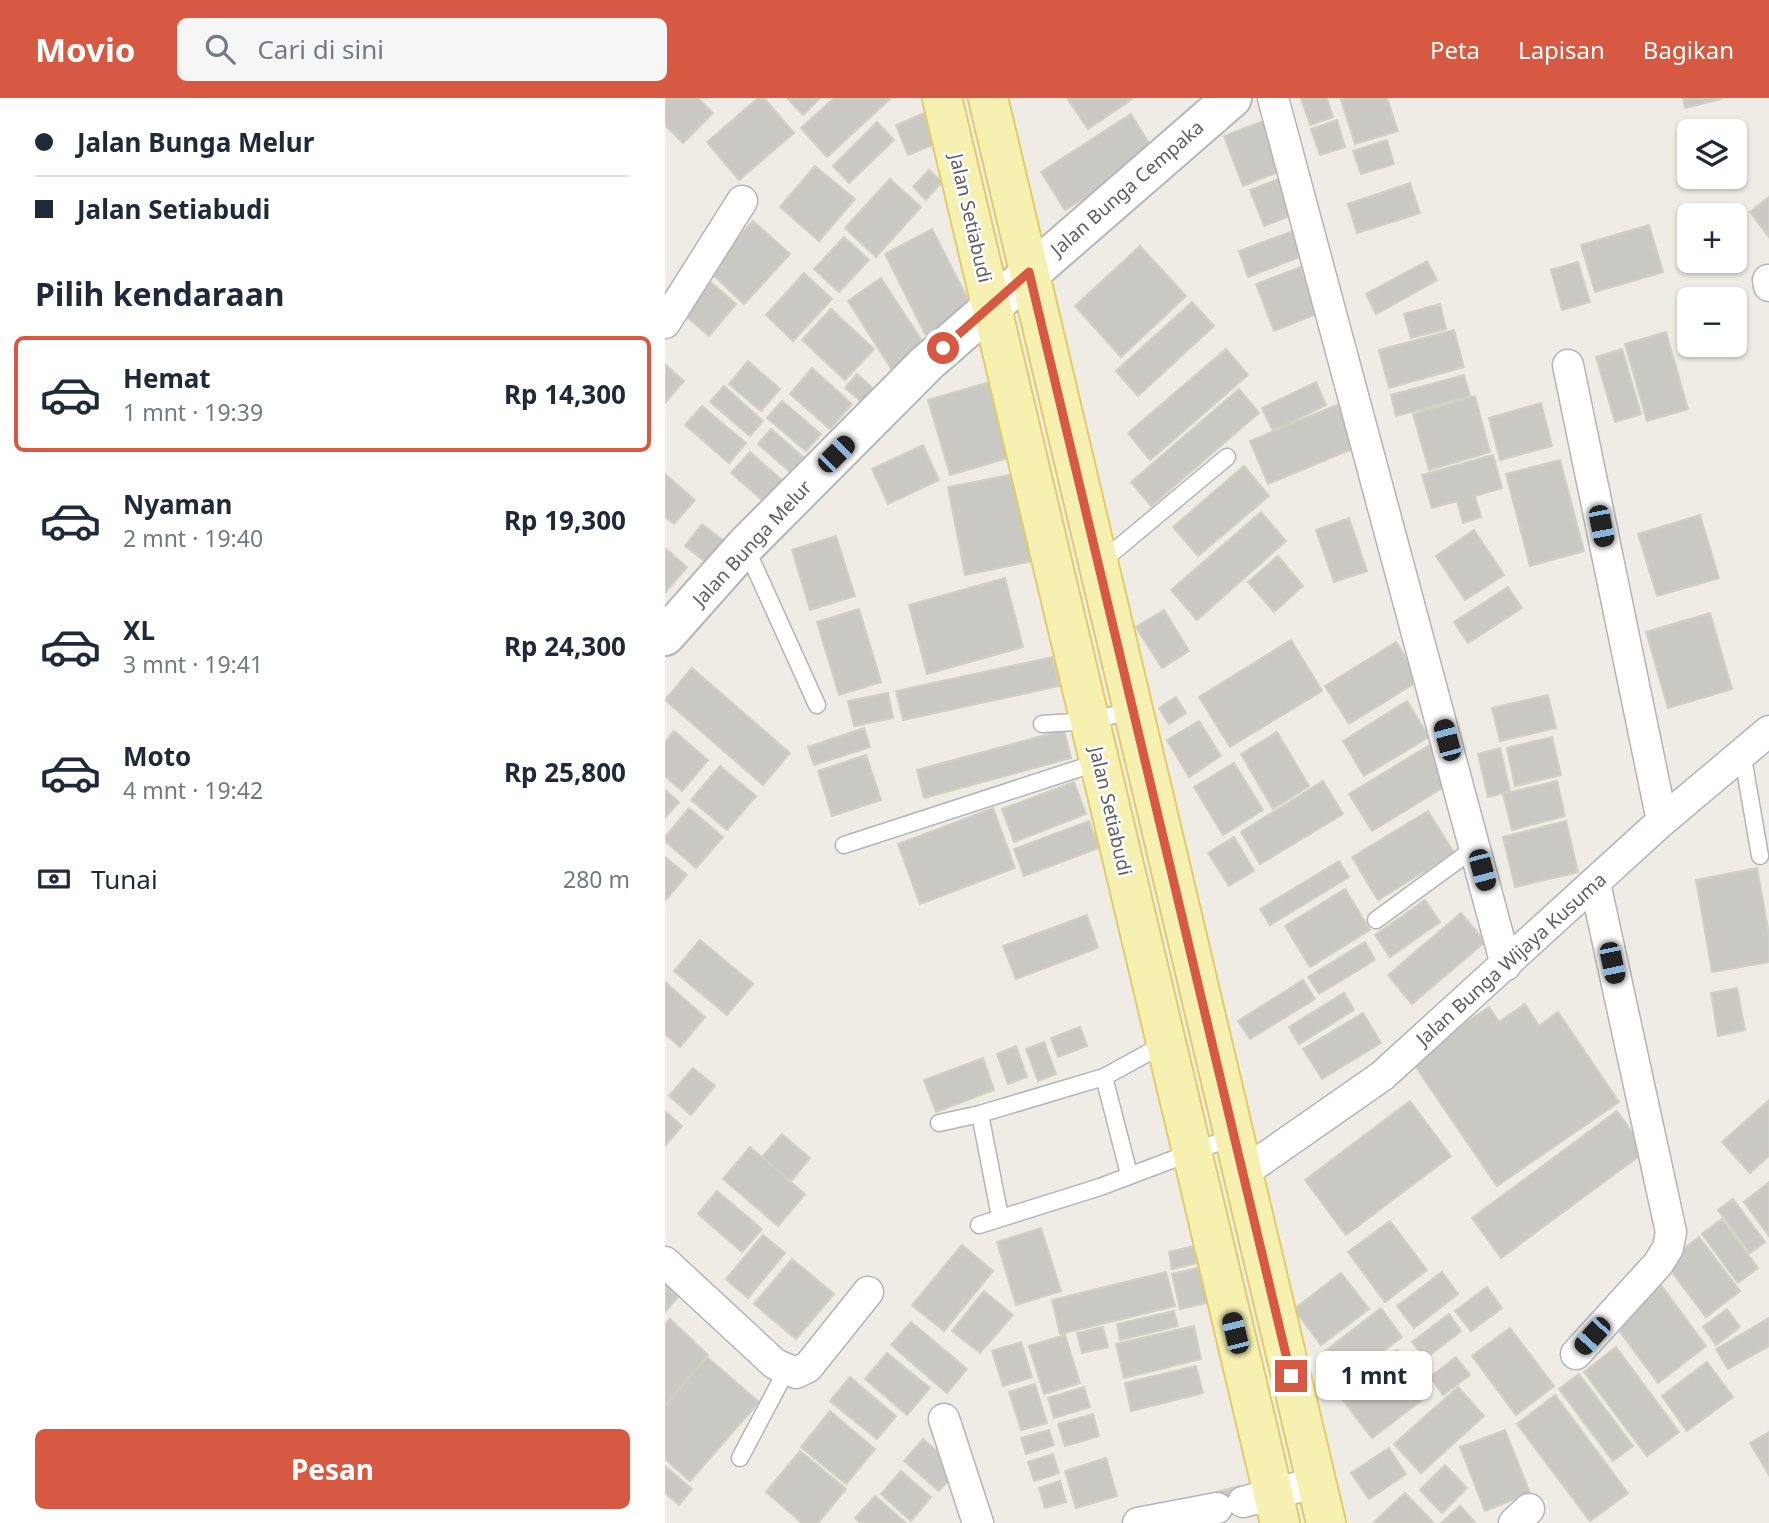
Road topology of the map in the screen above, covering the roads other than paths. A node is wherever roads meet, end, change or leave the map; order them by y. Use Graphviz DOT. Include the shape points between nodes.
graph roads {
  1 [pos="942,98"];
  2 [pos="988,98"];
  3 [pos="1232,98"];
  4 [pos="1273,98"];
  5 [pos="742,201"];
  6 [pos="1029,272"];
  7 [pos="991,306"];
  8 [pos="665,323"];
  9 [pos="1568,365"];
  10 [pos="1227,457"];
  11 [pos="745,546"];
  12 [pos="1099,565"];
  13 [pos="665,636"];
  14 [pos="817,705"];
  15 [pos="1133,710"];
  16 [pos="1090,721"];
  17 [pos="1042,724"];
  18 [pos="1769,731"];
  19 [pos="1742,752"];
  20 [pos="1099,762"];
  21 [pos="1662,821"];
  22 [pos="844,845"];
  23 [pos="1476,846"];
  24 [pos="1760,856"];
  25 [pos="1595,883"];
  26 [pos="1376,920"];
  27 [pos="1506,965"];
  28 [pos="1166,1043"];
  29 [pos="1104,1077"];
  30 [pos="980,1114"];
  31 [pos="939,1123"];
  32 [pos="1235,1136"];
  33 [pos="1192,1152"];
  34 [pos="1243,1173"];
  35 [pos="1129,1174"];
  36 [pos="1000,1217"];
  37 [pos="979,1225"];
  38 [pos="665,1262"];
  39 [pos="868,1292"];
  40 [pos="1576,1354"];
  41 [pos="786,1371"];
  42 [pos="944,1419"];
  43 [pos="740,1458"];
  44 [pos="1317,1482"];
  45 [pos="1253,1507"];
  46 [pos="978,1523"];
  47 [pos="1138,1523"];
  48 [pos="1326,1523"];
  1 -- 7 [label="main road, Jalan Setiabudi"];
  2 -- 6 [label="main road"];
  3 -- 6 [label="street, Jalan Bunga Cempaka"];
  4 -- 23 [label="street"];
  5 -- 8 [label="street"];
  6 -- 7 [label="street, Jalan Bunga Cempaka"];
  6 -- 12 [label="main road"];
  7 -- 11 [label="street, Jalan Bunga Melur" via="927,363"];
  7 -- 16 [label="main road, Jalan Setiabudi"];
  9 -- 21 [label="street"];
  10 -- 12 [label="lane"];
  11 -- 13 [label="street, Jalan Bunga Melur"];
  11 -- 14 [label="lane"];
  12 -- 15 [label="main road"];
  15 -- 16 [label="lane"];
  15 -- 32 [label="main road"];
  16 -- 17 [label="lane"];
  16 -- 20 [label="main road, Jalan Setiabudi"];
  18 -- 19 [label="street, Jalan Bunga Wijaya Kusuma"];
  19 -- 21 [label="street, Jalan Bunga Wijaya Kusuma"];
  19 -- 24 [label="lane"];
  20 -- 22 [label="lane"];
  20 -- 28 [label="main road, Jalan Setiabudi"];
  21 -- 25 [label="street, Jalan Bunga Wijaya Kusuma"];
  23 -- 26 [label="lane"];
  23 -- 27 [label="street"];
  25 -- 27 [label="street, Jalan Bunga Wijaya Kusuma"];
  25 -- 40 [label="street" via="1671,1232 1658,1264"];
  27 -- 34 [label="street, Jalan Bunga Wijaya Kusuma" via="1382,1076"];
  28 -- 29 [label="lane"];
  28 -- 33 [label="main road, Jalan Setiabudi"];
  29 -- 30 [label="lane"];
  29 -- 35 [label="lane"];
  30 -- 31 [label="lane"];
  30 -- 36 [label="lane"];
  32 -- 33 [label="lane"];
  32 -- 34 [label="main road"];
  33 -- 35 [label="lane"];
  33 -- 45 [label="main road, Jalan Setiabudi"];
  34 -- 44 [label="main road"];
  35 -- 36 [label="lane"];
  36 -- 37 [label="lane"];
  38 -- 41 [label="street"];
  39 -- 41 [label="street" via="808,1367 796,1373"];
  41 -- 43 [label="lane"];
  42 -- 46 [label="street"];
  44 -- 45 [label="street"];
  44 -- 48 [label="main road"];
  45 -- 47 [label="street"];
}
